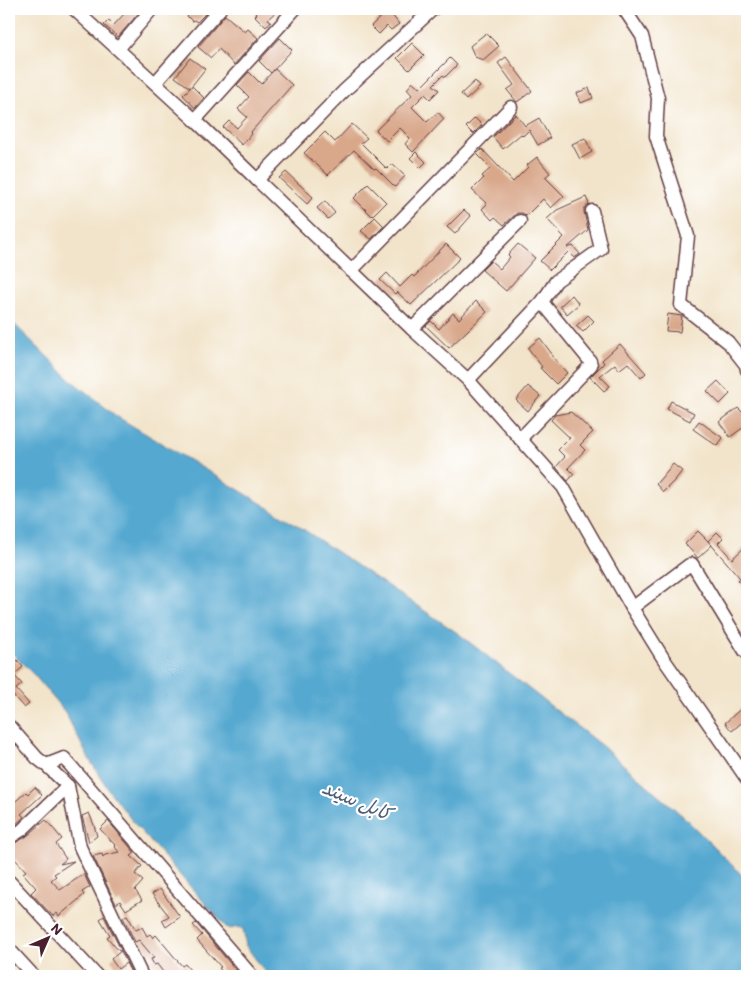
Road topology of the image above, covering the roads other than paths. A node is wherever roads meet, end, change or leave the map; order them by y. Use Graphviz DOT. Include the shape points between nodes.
graph roads {
  1 [pos="74,9"];
  2 [pos="152,9"];
  3 [pos="220,9"];
  4 [pos="295,9"];
  5 [pos="432,9"];
  6 [pos="624,9"];
  7 [pos="118,49"];
  8 [pos="156,83"];
  9 [pos="511,107"];
  10 [pos="195,120"];
  11 [pos="257,180"];
  12 [pos="592,210"];
  13 [pos="520,221"];
  14 [pos="351,271"];
  15 [pos="542,302"];
  16 [pos="412,329"];
  17 [pos="747,370"];
  18 [pos="468,380"];
  19 [pos="520,439"];
  20 [pos="632,608"];
  21 [pos="747,653"];
  22 [pos="9,726"];
  23 [pos="46,765"];
  24 [pos="747,779"];
  25 [pos="68,786"];
  26 [pos="9,838"];
  27 [pos="9,881"];
  28 [pos="9,949"];
  29 [pos="31,973"];
  30 [pos="97,976"];
  31 [pos="142,976"];
  32 [pos="252,976"];
  1 -- 7 [label="street"];
  2 -- 7 [label="street"];
  3 -- 8 [label="street"];
  4 -- 10 [label="street"];
  5 -- 11 [label="street" via="344,91"];
  6 -- 17 [label="street" via="642,36 658,98 656,136 688,236 681,305 728,342"];
  7 -- 8 [label="street"];
  8 -- 10 [label="street"];
  9 -- 14 [label="street"];
  10 -- 11 [label="street"];
  11 -- 14 [label="street"];
  12 -- 15 [label="street" via="601,249 556,281"];
  13 -- 16 [label="street"];
  14 -- 16 [label="street"];
  15 -- 18 [label="street"];
  15 -- 19 [label="street" via="591,365"];
  16 -- 18 [label="street"];
  18 -- 19 [label="street"];
  19 -- 20 [label="street" via="563,487"];
  20 -- 21 [label="street" via="692,564"];
  20 -- 24 [label="street"];
  22 -- 23 [label="street"];
  23 -- 25 [label="street"];
  23 -- 32 [label="street" via="64,758"];
  25 -- 26 [label="street" via="22,830"];
  25 -- 31 [label="street" via="80,847"];
  27 -- 30 [label="street"];
  28 -- 29 [label="street"];
}
